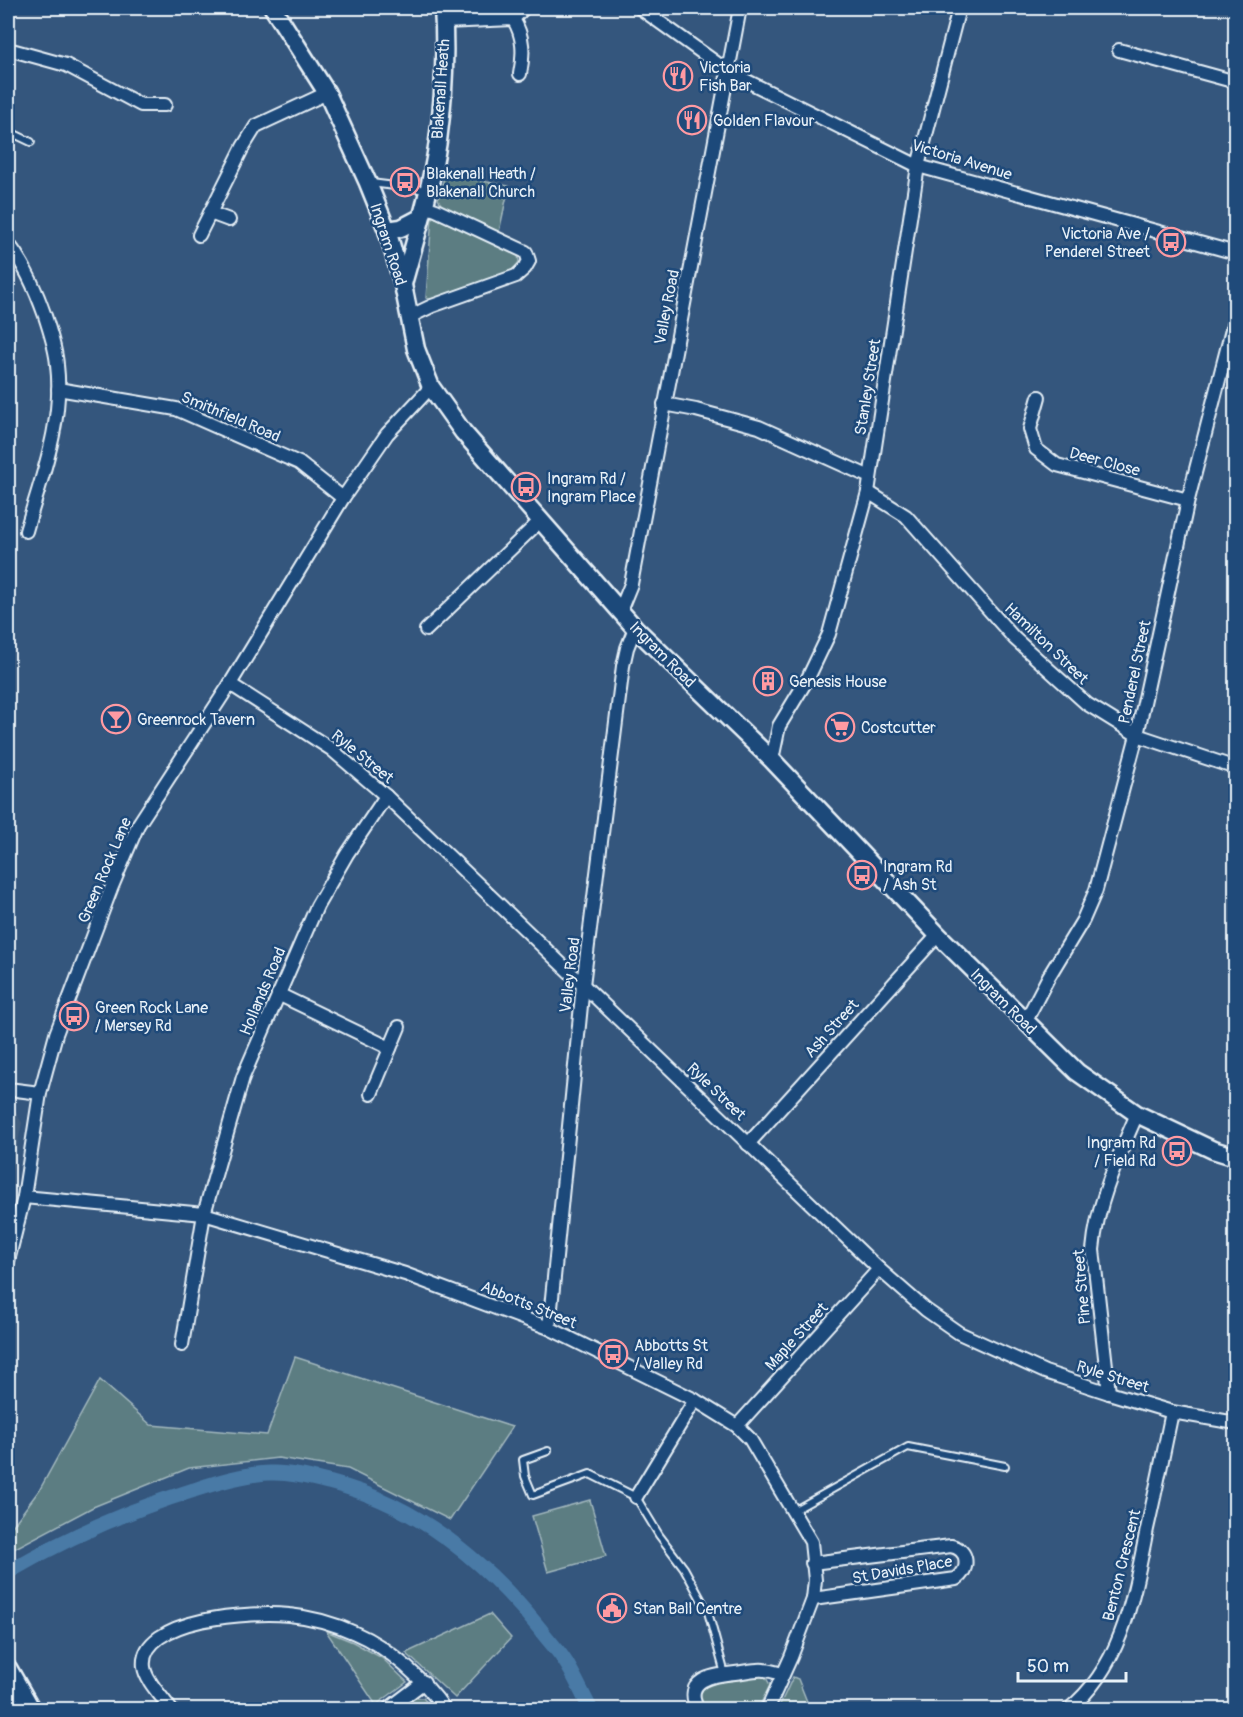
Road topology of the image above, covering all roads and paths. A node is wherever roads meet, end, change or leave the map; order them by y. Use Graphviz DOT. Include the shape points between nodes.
graph roads {
  1 [pos="273,8"];
  2 [pos="524,8"];
  3 [pos="640,8"];
  4 [pos="740,8"];
  5 [pos="959,8"];
  6 [pos="444,15"];
  7 [pos="513,19"];
  8 [pos="8,49"];
  9 [pos="1119,50"];
  10 [pos="729,72"];
  11 [pos="520,74"];
  12 [pos="1236,82"];
  13 [pos="327,93"];
  14 [pos="165,105"];
  15 [pos="8,131"];
  16 [pos="31,142"];
  17 [pos="918,166"];
  18 [pos="368,183"];
  19 [pos="424,204"];
  20 [pos="210,213"];
  21 [pos="229,220"];
  22 [pos="387,230"];
  23 [pos="199,235"];
  24 [pos="8,243"];
  25 [pos="1236,253"];
  26 [pos="403,285"];
  27 [pos="1236,314"];
  28 [pos="409,317"];
  29 [pos="431,387"];
  30 [pos="58,389"];
  31 [pos="1040,398"];
  32 [pos="664,404"];
  33 [pos="870,477"];
  34 [pos="868,492"];
  35 [pos="343,498"];
  36 [pos="1188,500"];
  37 [pos="540,521"];
  38 [pos="26,531"];
  39 [pos="620,611"];
  40 [pos="635,628"];
  41 [pos="426,630"];
  42 [pos="230,684"];
  43 [pos="1137,735"];
  44 [pos="772,760"];
  45 [pos="1236,768"];
  46 [pos="386,796"];
  47 [pos="938,935"];
  48 [pos="583,985"];
  49 [pos="278,994"];
  50 [pos="1025,1022"];
  51 [pos="399,1027"];
  52 [pos="390,1048"];
  53 [pos="8,1089"];
  54 [pos="40,1093"];
  55 [pos="370,1094"];
  56 [pos="1137,1114"];
  57 [pos="748,1143"];
  58 [pos="1236,1157"];
  59 [pos="24,1197"];
  60 [pos="204,1214"];
  61 [pos="8,1261"];
  62 [pos="879,1269"];
  63 [pos="549,1328"];
  64 [pos="182,1345"];
  65 [pos="1109,1393"];
  66 [pos="694,1400"];
  67 [pos="1172,1412"];
  68 [pos="1236,1423"];
  69 [pos="737,1426"];
  70 [pos="548,1451"];
  71 [pos="1005,1466"];
  72 [pos="636,1497"];
  73 [pos="1236,1499"];
  74 [pos="1233,1510"];
  75 [pos="793,1512"];
  76 [pos="812,1563"];
  77 [pos="813,1599"];
  78 [pos="8,1668"];
  79 [pos="725,1674"];
  80 [pos="783,1674"];
  81 [pos="424,1682"];
  82 [pos="32,1710"];
  83 [pos="171,1710"];
  84 [pos="387,1710"];
  85 [pos="445,1710"];
  86 [pos="698,1710"];
  87 [pos="767,1710"];
  88 [pos="1068,1710"];
  1 -- 13 [label="street, Ingram Road"];
  2 -- 7 [label="street"];
  3 -- 10 [label="street, Victoria Avenue"];
  4 -- 10 [label="street, Valley Road"];
  5 -- 17 [label="street, Stanley Street"];
  6 -- 7 [label="street"];
  6 -- 19 [label="street, Blakenall Heath" via="442,101"];
  7 -- 11 [label="street" via="521,30"];
  8 -- 14 [label="street" via="66,65 141,105"];
  9 -- 12 [label="street"];
  10 -- 17 [label="street, Victoria Avenue"];
  10 -- 32 [label="street, Valley Road"];
  13 -- 18 [label="street, Ingram Road"];
  13 -- 20 [label="street" via="256,126"];
  15 -- 16 [label="lane"];
  17 -- 25 [label="street, Victoria Avenue"];
  17 -- 33 [label="street, Stanley Street"];
  18 -- 19 [label="lane"];
  18 -- 22 [label="street, Ingram Road"];
  19 -- 22 [label="street" via="401,228"];
  19 -- 26 [label="street, Blakenall Heath"];
  19 -- 28 [label="street" via="526,252 528,261 516,276"];
  20 -- 21 [label="street"];
  20 -- 23 [label="street"];
  22 -- 26 [label="street, Ingram Road"];
  24 -- 30 [label="street" via="33,283 41,305 53,341"];
  26 -- 28 [label="street, Ingram Road"];
  27 -- 36 [label="street, Penderel Street"];
  28 -- 29 [label="street, Ingram Road"];
  29 -- 35 [label="street, Green Rock Lane" via="387,434"];
  29 -- 37 [label="street, Ingram Road" via="463,432"];
  30 -- 35 [label="street, Smithfield Road" via="176,409 299,463"];
  30 -- 38 [label="street" via="54,434"];
  31 -- 36 [label="street, Deer Close" via="1030,429 1036,449 1057,465"];
  32 -- 33 [label="street" via="759,427"];
  32 -- 39 [label="street, Valley Road" via="632,584"];
  33 -- 34 [label="street, Stanley Street"];
  34 -- 43 [label="street, Hamilton Street" via="906,516 1014,638 1087,704"];
  34 -- 44 [label="street, Stanley Street" via="829,634 779,726"];
  35 -- 42 [label="street, Green Rock Lane"];
  36 -- 43 [label="street, Penderel Street"];
  37 -- 39 [label="street, Ingram Road"];
  37 -- 41 [label="street"];
  39 -- 40 [label="street, Ingram Road"];
  40 -- 44 [label="street, Ingram Road"];
  40 -- 48 [label="street, Valley Road" via="623,666"];
  42 -- 46 [label="street, Ryle Street" via="331,749"];
  42 -- 54 [label="street, Green Rock Lane" via="138,825 56,1034"];
  43 -- 45 [label="street, Hamilton Street"];
  43 -- 50 [label="street, Penderel Street" via="1096,890"];
  44 -- 47 [label="street, Ingram Road"];
  46 -- 48 [label="street, Ryle Street"];
  46 -- 49 [label="street, Hollands Road" via="317,906"];
  47 -- 50 [label="street, Ingram Road"];
  47 -- 57 [label="street, Ash Street"];
  48 -- 57 [label="street, Ryle Street"];
  48 -- 63 [label="street, Valley Road"];
  49 -- 52 [label="street"];
  49 -- 60 [label="street, Hollands Road" via="243,1077"];
  50 -- 56 [label="street, Ingram Road" via="1077,1072"];
  51 -- 52 [label="street"];
  52 -- 55 [label="street"];
  53 -- 54 [label="street"];
  54 -- 59 [label="street, Green Rock Lane"];
  56 -- 58 [label="street, Ingram Road"];
  56 -- 65 [label="street, Pine Street" via="1095,1227 1093,1250"];
  57 -- 62 [label="street, Ryle Street"];
  59 -- 60 [label="street, Abbotts Street"];
  59 -- 61 [label="street, Green Rock Lane"];
  60 -- 63 [label="street, Abbotts Street" via="405,1274"];
  60 -- 64 [label="street, Hollands Road"];
  62 -- 65 [label="street, Ryle Street" via="959,1333 1045,1372"];
  62 -- 69 [label="street, Maple Street"];
  63 -- 66 [label="street, Abbotts Street"];
  65 -- 67 [label="street, Ryle Street"];
  66 -- 69 [label="street, Abbotts Street"];
  66 -- 72 [label="street"];
  67 -- 68 [label="street, Ryle Street"];
  67 -- 88 [label="street, Benton Crescent" via="1132,1601 1114,1652 1096,1680"];
  69 -- 75 [label="street, Abbotts Street" via="750,1439"];
  70 -- 72 [label="lane" via="523,1460 533,1495 590,1474"];
  71 -- 75 [label="lane" via="908,1447"];
  72 -- 79 [label="lane" via="684,1568 708,1612"];
  73 -- 74 [label="lane"];
  75 -- 76 [label="street, Abbotts Street" via="811,1542"];
  76 -- 77 [label="street, Abbotts Street"];
  76 -- 77 [label="street, St Davids Place" via="951,1546 961,1550 965,1565 965,1571 956,1579"];
  77 -- 80 [label="street, Abbotts Street"];
  78 -- 82 [label="street"];
  79 -- 80 [label="street" via="764,1670"];
  79 -- 86 [label="street" via="697,1684 693,1701"];
  80 -- 87 [label="street, Abbotts Street"];
  81 -- 83 [label="street" via="356,1633 326,1622 288,1615 237,1615 186,1624 152,1642 145,1654 146,1676"];
  81 -- 84 [label="street"];
  81 -- 85 [label="street"];
}
